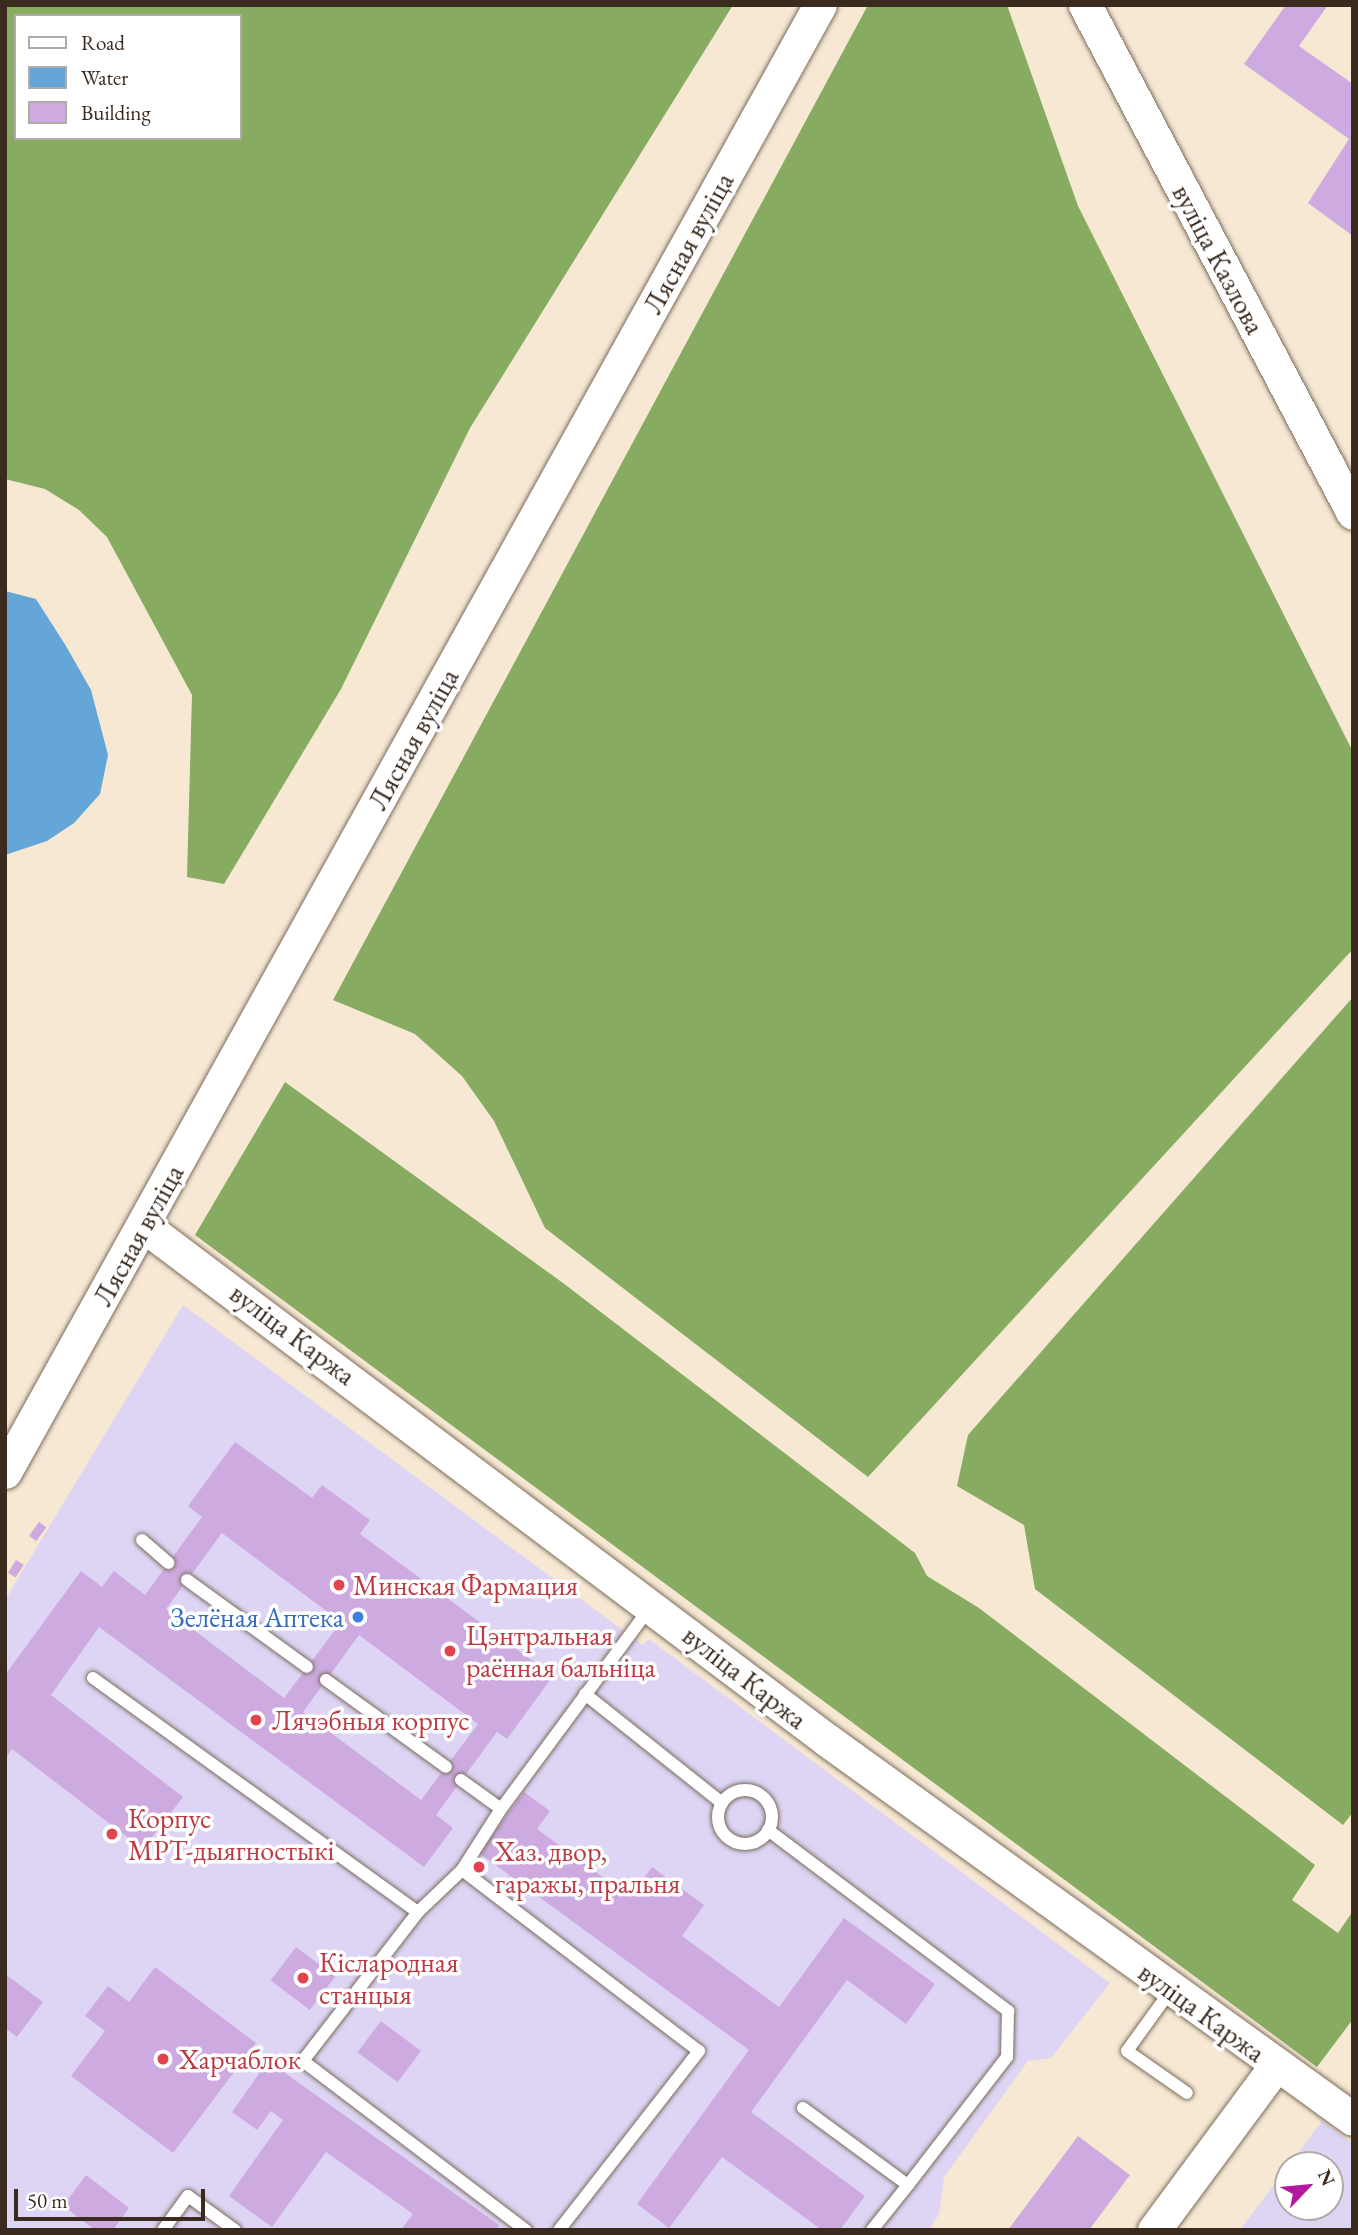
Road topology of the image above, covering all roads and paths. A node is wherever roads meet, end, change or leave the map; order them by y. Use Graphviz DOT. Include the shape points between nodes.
graph roads {
  1 [pos="820,5"];
  2 [pos="1086,5"];
  3 [pos="1353,513"];
  4 [pos="144,1226"];
  5 [pos="5,1472"];
  6 [pos="142,1540"];
  7 [pos="168,1563"];
  8 [pos="187,1580"];
  9 [pos="652,1605"];
  10 [pos="307,1667"];
  11 [pos="93,1678"];
  12 [pos="326,1680"];
  13 [pos="585,1694"];
  14 [pos="446,1767"];
  15 [pos="461,1780"];
  16 [pos="722,1803"];
  17 [pos="501,1809"];
  18 [pos="768,1830"];
  19 [pos="463,1870"];
  20 [pos="418,1912"];
  21 [pos="1171,1989"];
  22 [pos="1276,2065"];
  23 [pos="1187,2093"];
  24 [pos="803,2108"];
  25 [pos="1353,2119"];
  26 [pos="908,2185"];
  27 [pos="163,2230"];
  28 [pos="235,2230"];
  29 [pos="526,2230"];
  30 [pos="559,2230"];
  31 [pos="872,2230"];
  32 [pos="1154,2230"];
  1 -- 4 [label="main road, Лясная вуліца"];
  2 -- 3 [label="main road, вуліца Казлова"];
  4 -- 5 [label="main road, Лясная вуліца"];
  4 -- 9 [label="main road, вуліца Каржа"];
  6 -- 7 [label="lane"];
  8 -- 10 [label="lane"];
  9 -- 13 [label="lane"];
  9 -- 21 [label="main road, вуліца Каржа" via="827,1740"];
  11 -- 20 [label="lane"];
  12 -- 14 [label="lane"];
  13 -- 16 [label="lane"];
  13 -- 17 [label="lane"];
  15 -- 17 [label="lane"];
  16 -- 18 [label="lane" via="736,1792 754,1792 771,1812"];
  16 -- 18 [label="lane" via="718,1819 731,1841 756,1842"];
  17 -- 19 [label="lane"];
  18 -- 26 [label="lane" via="1008,2011 1007,2057"];
  19 -- 20 [label="lane"];
  19 -- 30 [label="lane" via="699,2051"];
  20 -- 29 [label="lane" via="303,2061"];
  21 -- 22 [label="main road, вуліца Каржа"];
  21 -- 23 [label="lane" via="1127,2051"];
  22 -- 25 [label="main road, вуліца Каржа"];
  22 -- 32 [label="main road"];
  24 -- 26 [label="lane"];
  26 -- 31 [label="lane"];
  27 -- 28 [label="lane" via="188,2196"];
}
